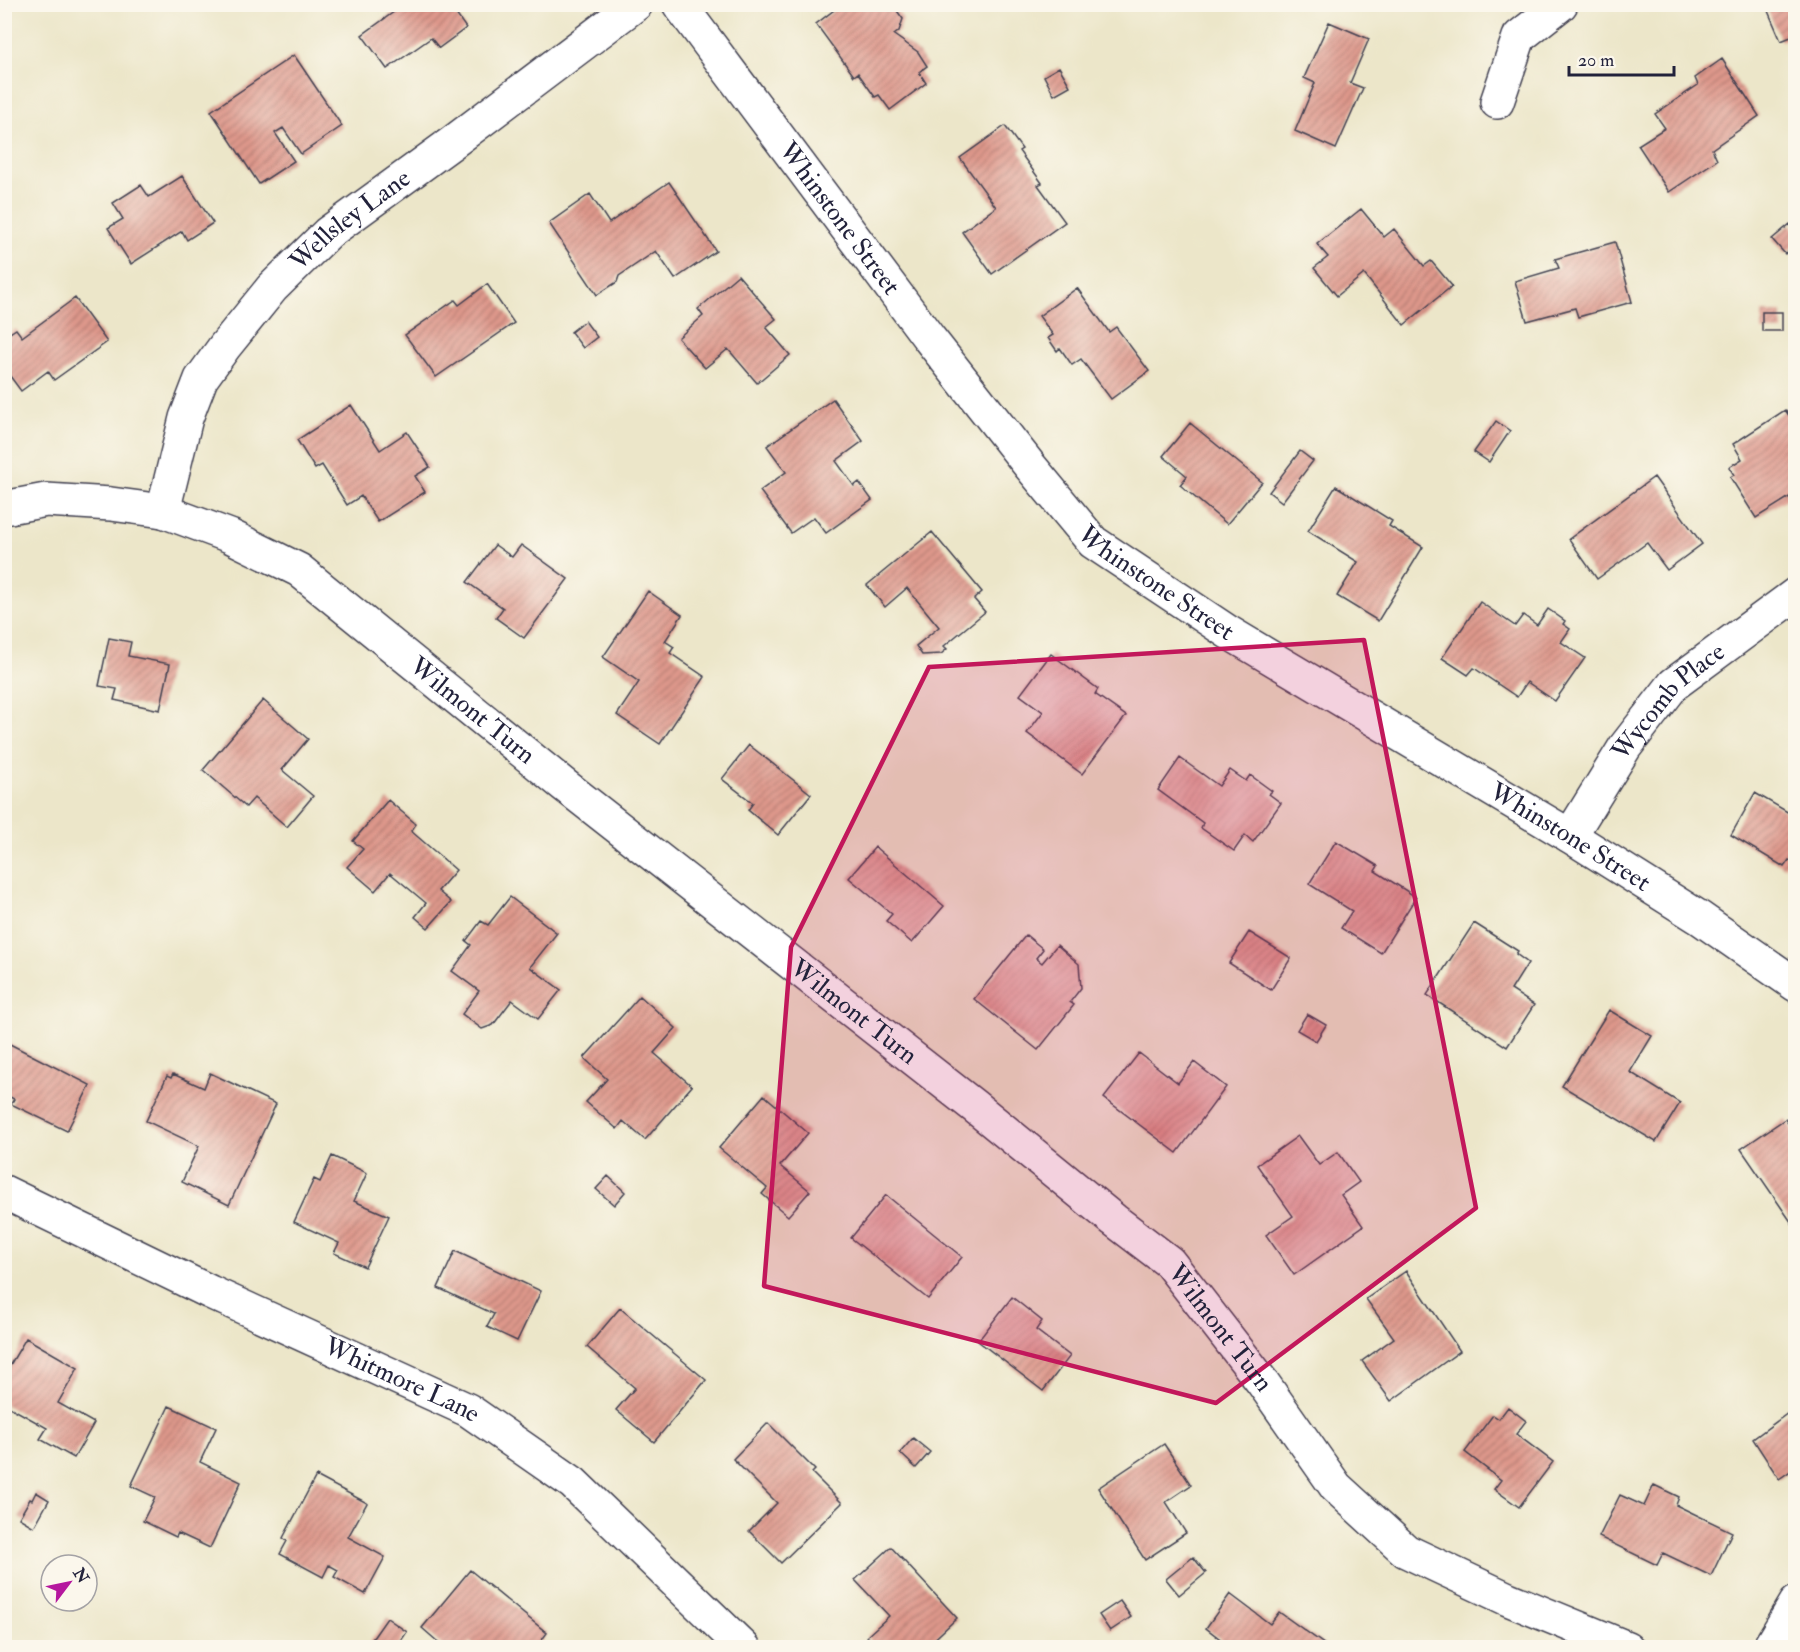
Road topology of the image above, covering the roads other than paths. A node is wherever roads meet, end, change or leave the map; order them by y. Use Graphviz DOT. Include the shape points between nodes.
graph roads {
  1 [pos="636,4"];
  2 [pos="679,4"];
  3 [pos="1562,4"];
  4 [pos="1497,102"];
  5 [pos="4,508"];
  6 [pos="162,511"];
  7 [pos="1796,594"];
  8 [pos="1570,836"];
  9 [pos="1796,985"];
  10 [pos="4,1192"];
  11 [pos="1796,1603"];
  12 [pos="744,1647"];
  13 [pos="1627,1647"];
  14 [pos="1769,1647"];
  1 -- 6 [label="street, Wellsley Lane" via="328,232 272,288 201,379 186,418"];
  2 -- 8 [label="street, Whinstone Street" via="929,338 1093,542 1228,632"];
  3 -- 4 [label="street" via="1519,37"];
  5 -- 6 [label="street, Wilmont Turn" via="46,500"];
  6 -- 13 [label="street, Wilmont Turn" via="231,537 298,570 1169,1262 1263,1383 1336,1487 1406,1551 1508,1599"];
  7 -- 8 [label="street, Wycomb Place" via="1674,684 1625,747"];
  8 -- 9 [label="street, Whinstone Street" via="1700,918"];
  10 -- 12 [label="street, Whitmore Lane" via="468,1410 573,1483"];
  11 -- 14 [label="street"];
}
